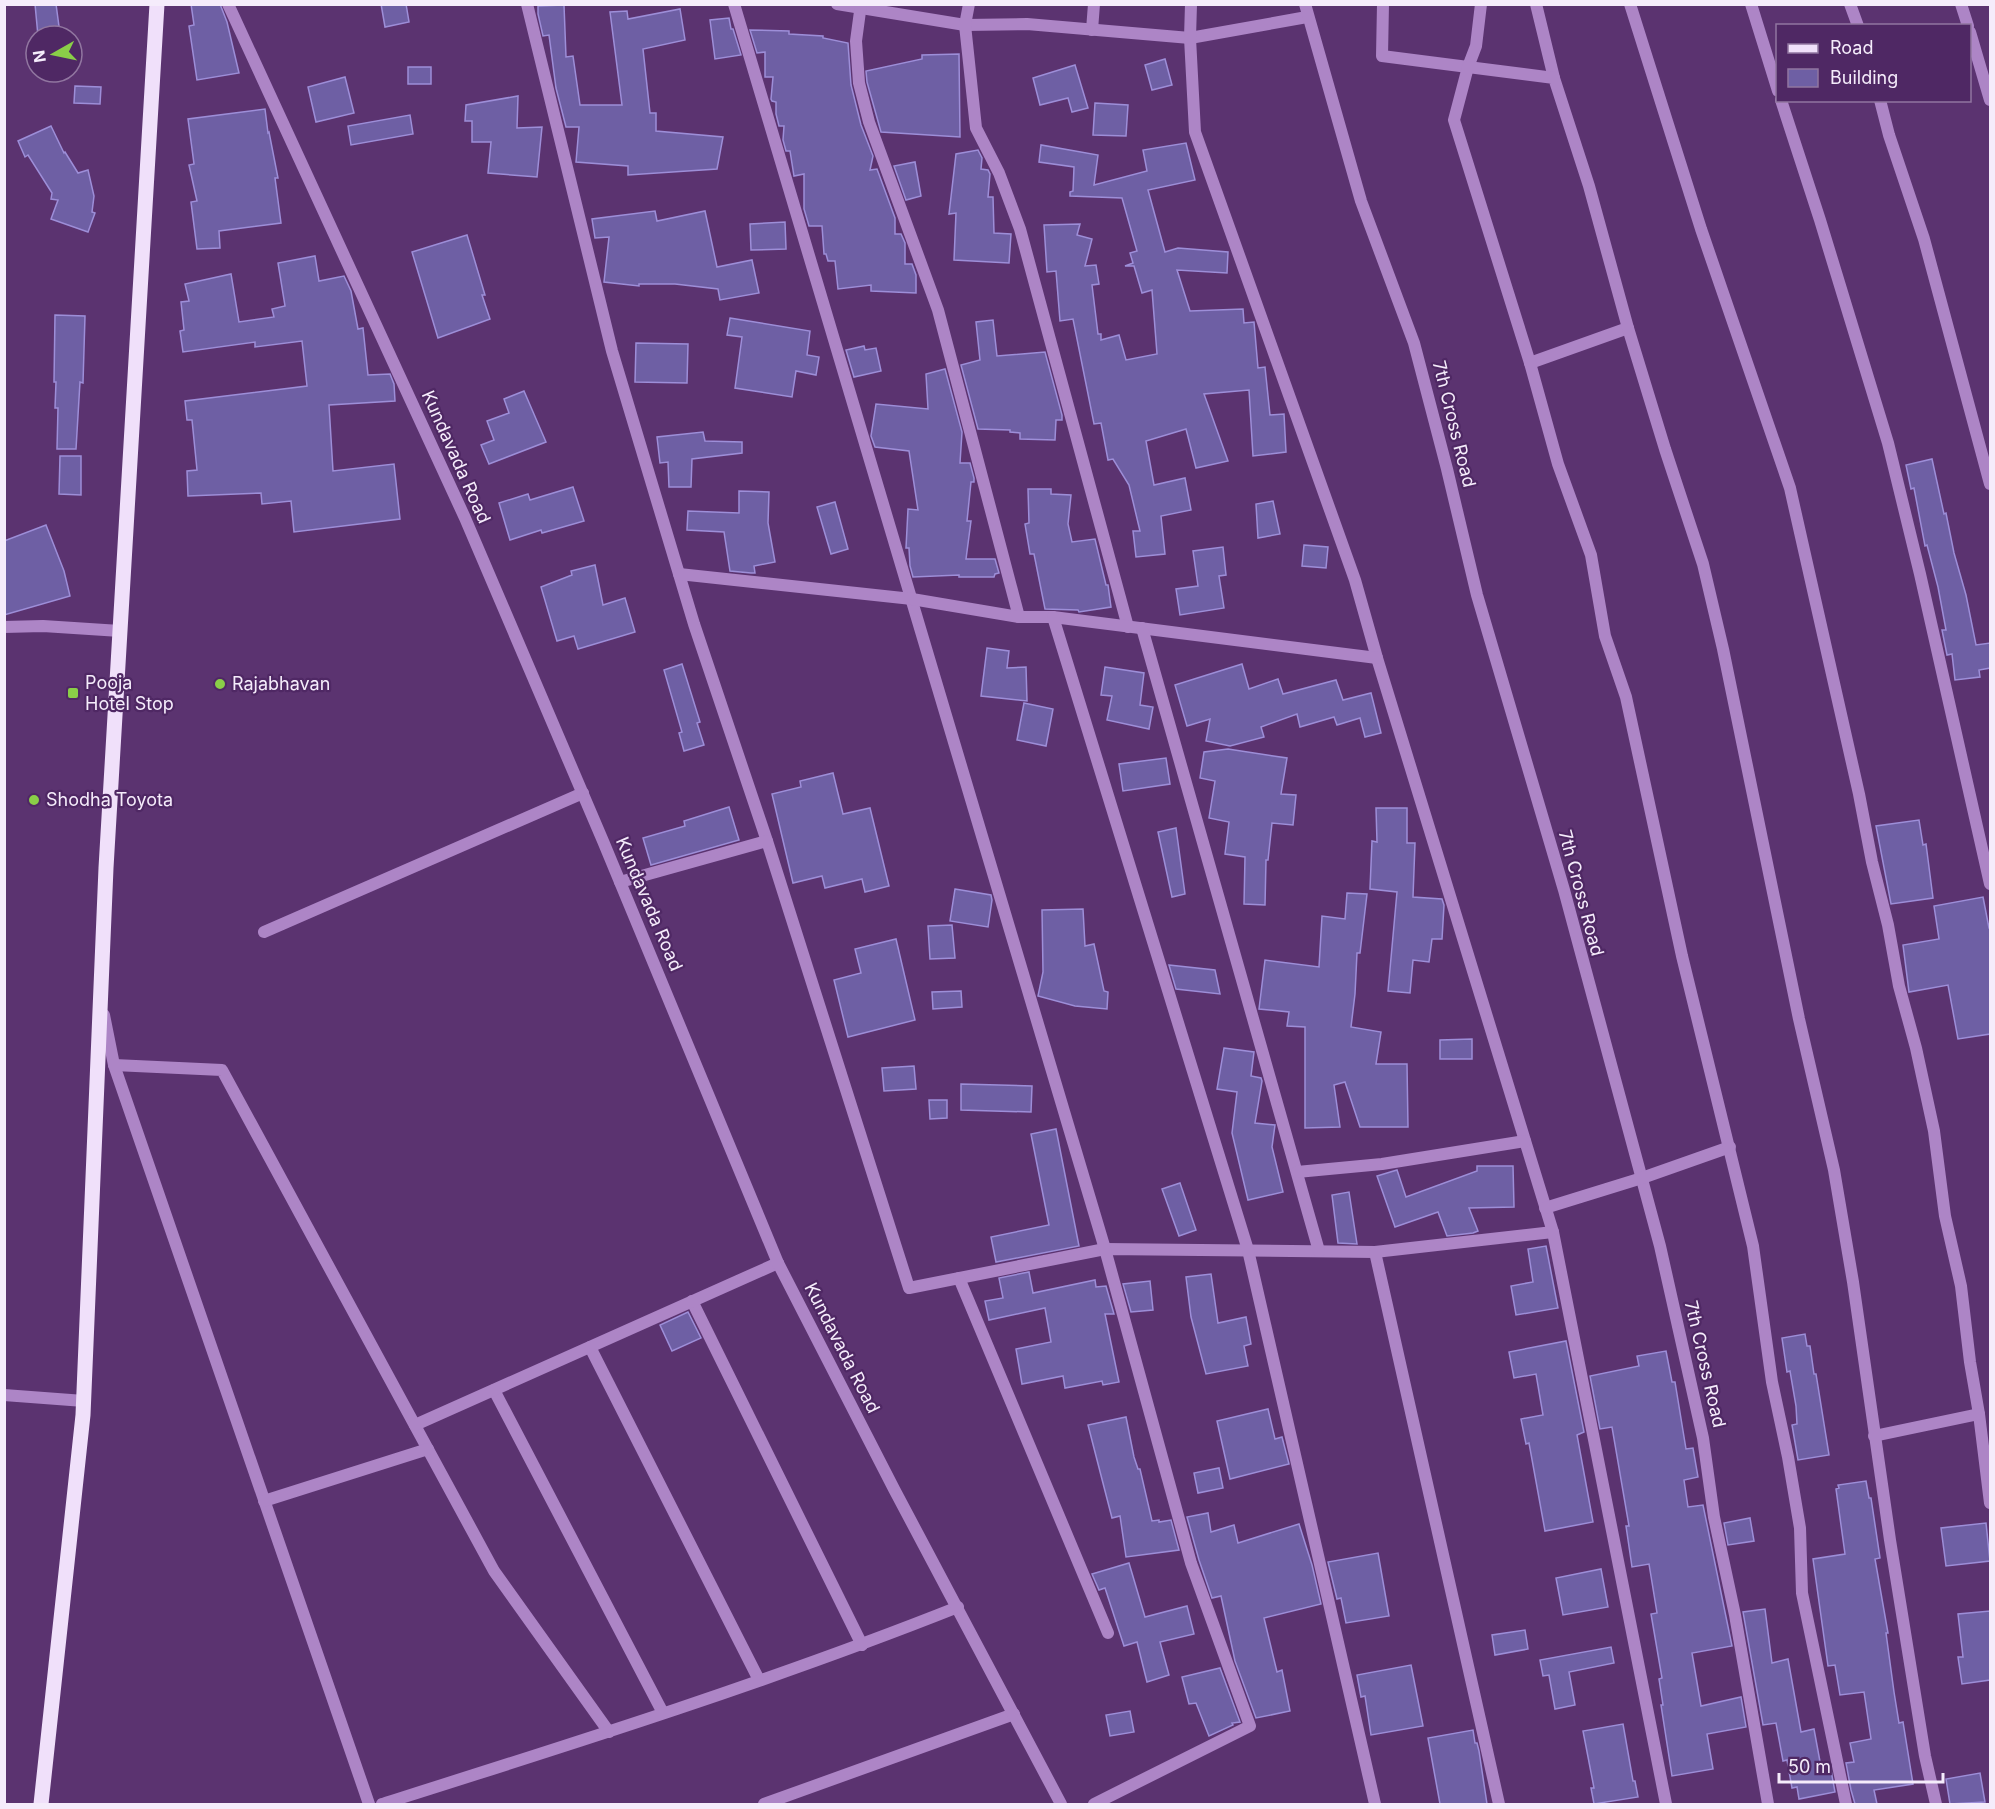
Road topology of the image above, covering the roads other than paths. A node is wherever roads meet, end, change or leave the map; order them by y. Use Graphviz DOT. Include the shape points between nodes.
graph roads {
  1 [pos="157,4"];
  2 [pos="228,4"];
  3 [pos="527,4"];
  4 [pos="734,4"];
  5 [pos="837,4"];
  6 [pos="969,4"];
  7 [pos="1094,4"];
  8 [pos="1191,4"];
  9 [pos="1383,4"];
  10 [pos="1481,4"];
  11 [pos="1536,4"];
  12 [pos="1630,4"];
  13 [pos="1751,4"];
  14 [pos="1850,4"];
  15 [pos="1961,4"];
  16 [pos="861,7"];
  17 [pos="1306,11"];
  18 [pos="1856,24"];
  19 [pos="1967,24"];
  20 [pos="965,25"];
  21 [pos="1092,30"];
  22 [pos="1971,35"];
  23 [pos="1190,38"];
  24 [pos="1468,67"];
  25 [pos="1554,78"];
  26 [pos="1776,85"];
  27 [pos="1990,100"];
  28 [pos="1782,102"];
  29 [pos="1881,102"];
  30 [pos="1628,328"];
  31 [pos="1530,363"];
  32 [pos="1990,484"];
  33 [pos="679,574"];
  34 [pos="912,599"];
  35 [pos="1019,617"];
  36 [pos="1053,617"];
  37 [pos="4,627"];
  38 [pos="1128,627"];
  39 [pos="1142,628"];
  40 [pos="120,631"];
  41 [pos="1377,658"];
  42 [pos="583,793"];
  43 [pos="767,841"];
  44 [pos="620,882"];
  45 [pos="1990,884"];
  46 [pos="264,932"];
  47 [pos="101,1001"];
  48 [pos="114,1065"];
  49 [pos="1525,1141"];
  50 [pos="1730,1147"];
  51 [pos="1297,1172"];
  52 [pos="1642,1178"];
  53 [pos="1545,1208"];
  54 [pos="1553,1232"];
  55 [pos="1105,1249"];
  56 [pos="1248,1250"];
  57 [pos="1319,1251"];
  58 [pos="1375,1252"];
  59 [pos="778,1263"];
  60 [pos="958,1278"];
  61 [pos="692,1301"];
  62 [pos="590,1347"];
  63 [pos="494,1390"];
  64 [pos="4,1395"];
  65 [pos="84,1401"];
  66 [pos="1979,1414"];
  67 [pos="415,1425"];
  68 [pos="1874,1436"];
  69 [pos="428,1449"];
  70 [pos="264,1501"];
  71 [pos="1990,1503"];
  72 [pos="958,1607"];
  73 [pos="1108,1633"];
  74 [pos="862,1645"];
  75 [pos="759,1680"];
  76 [pos="663,1713"];
  77 [pos="1014,1714"];
  78 [pos="609,1732"];
  79 [pos="41,1804"];
  80 [pos="369,1804"];
  81 [pos="382,1804"];
  82 [pos="764,1804"];
  83 [pos="1061,1804"];
  84 [pos="1094,1804"];
  85 [pos="1375,1804"];
  86 [pos="1499,1804"];
  87 [pos="1666,1804"];
  88 [pos="1768,1804"];
  89 [pos="1846,1804"];
  90 [pos="1936,1804"];
  1 -- 40 [label="main road"];
  2 -- 42 [label="street, Kundavada Road" via="465,518"];
  3 -- 33 [label="street" via="612,351"];
  4 -- 34 [label="street"];
  5 -- 16 [label="street"];
  6 -- 20 [label="street"];
  7 -- 21 [label="street"];
  8 -- 23 [label="street"];
  9 -- 24 [label="street" via="1382,56"];
  10 -- 24 [label="street" via="1476,46"];
  11 -- 25 [label="street"];
  12 -- 66 [label="street" via="1701,229 1790,488 1934,1131"];
  13 -- 26 [label="street"];
  14 -- 18 [label="street"];
  15 -- 19 [label="street"];
  16 -- 20 [label="street"];
  16 -- 35 [label="street" via="856,41 859,83 869,122 938,310"];
  17 -- 23 [label="street"];
  17 -- 52 [label="street, 7th Cross Road" via="1361,201 1414,343 1477,595 1564,890"];
  20 -- 21 [label="street" via="1027,24"];
  20 -- 38 [label="street" via="975,128 999,172 1020,229"];
  21 -- 23 [label="street"];
  22 -- 27 [label="street"];
  23 -- 41 [label="street" via="1195,132 1355,580"];
  24 -- 25 [label="street"];
  24 -- 31 [label="street" via="1454,120"];
  25 -- 30 [label="street"];
  28 -- 45 [label="street" via="1888,443"];
  29 -- 32 [label="street" via="1924,238"];
  30 -- 31 [label="street"];
  30 -- 68 [label="street" via="1703,564 1723,649 1834,1170"];
  31 -- 50 [label="street" via="1558,464 1591,555 1605,636 1626,697 1680,945"];
  33 -- 34 [label="street"];
  33 -- 43 [label="street"];
  34 -- 35 [label="street"];
  34 -- 55 [label="street"];
  35 -- 36 [label="street"];
  36 -- 38 [label="street"];
  36 -- 56 [label="street"];
  37 -- 40 [label="street"];
  38 -- 39 [label="street"];
  39 -- 41 [label="street"];
  39 -- 51 [label="street"];
  40 -- 47 [label="main road"];
  41 -- 49 [label="street"];
  42 -- 44 [label="street, Kundavada Road"];
  42 -- 46 [label="street"];
  43 -- 44 [label="street"];
  43 -- 60 [label="street" via="909,1288"];
  44 -- 59 [label="street, Kundavada Road"];
  47 -- 48 [label="street"];
  47 -- 65 [label="main road"];
  48 -- 67 [label="street" via="222,1070"];
  48 -- 70 [label="street"];
  49 -- 51 [label="street" via="1382,1164"];
  49 -- 53 [label="street"];
  50 -- 52 [label="street"];
  50 -- 89 [label="street" via="1753,1246 1772,1382 1798,1517 1802,1593"];
  51 -- 57 [label="street"];
  52 -- 53 [label="street"];
  52 -- 88 [label="street, 7th Cross Road" via="1703,1438"];
  53 -- 54 [label="street"];
  54 -- 58 [label="street"];
  54 -- 87 [label="street"];
  55 -- 56 [label="street"];
  55 -- 60 [label="street"];
  55 -- 84 [label="street" via="1191,1563 1250,1726"];
  56 -- 57 [label="street"];
  56 -- 85 [label="street"];
  57 -- 58 [label="street"];
  58 -- 86 [label="street"];
  59 -- 61 [label="street"];
  59 -- 72 [label="street, Kundavada Road"];
  60 -- 73 [label="street"];
  61 -- 62 [label="street"];
  61 -- 74 [label="street"];
  62 -- 63 [label="street"];
  62 -- 75 [label="street"];
  63 -- 67 [label="street"];
  63 -- 76 [label="street"];
  64 -- 65 [label="street"];
  65 -- 79 [label="main road"];
  66 -- 68 [label="street"];
  66 -- 71 [label="street"];
  67 -- 69 [label="street"];
  68 -- 90 [label="street"];
  69 -- 70 [label="street"];
  69 -- 78 [label="street" via="494,1571"];
  70 -- 80 [label="street"];
  72 -- 74 [label="street"];
  72 -- 77 [label="street, Kundavada Road"];
  74 -- 75 [label="street"];
  75 -- 76 [label="street"];
  76 -- 78 [label="street"];
  77 -- 82 [label="street"];
  77 -- 83 [label="street, Kundavada Road"];
  78 -- 81 [label="street"];
}
